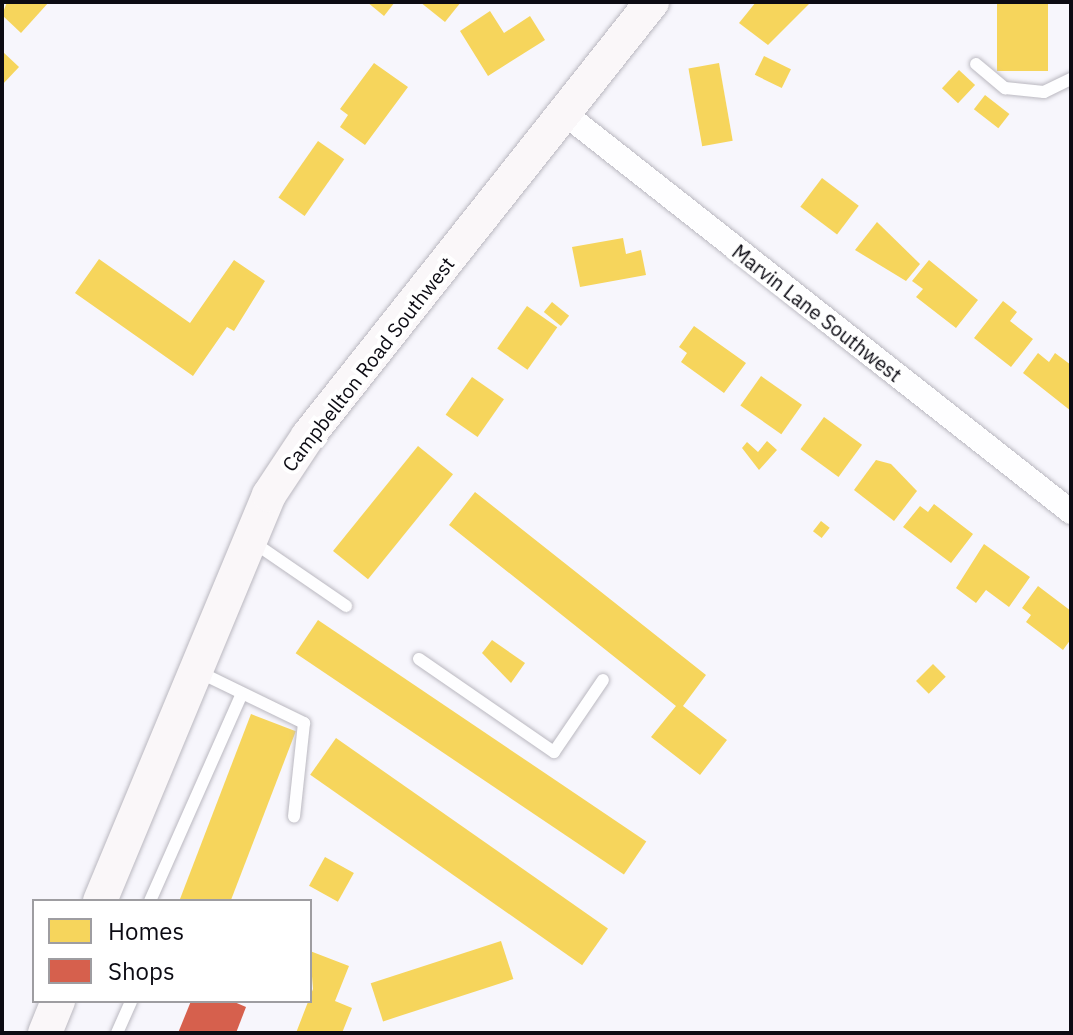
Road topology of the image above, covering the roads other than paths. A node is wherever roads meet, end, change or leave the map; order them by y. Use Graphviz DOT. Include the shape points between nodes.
graph roads {
  1 [pos="652,2"];
  2 [pos="976,64"];
  3 [pos="1071,79"];
  4 [pos="564,113"];
  5 [pos="1071,512"];
  6 [pos="250,540"];
  7 [pos="346,606"];
  8 [pos="419,659"];
  9 [pos="196,671"];
  10 [pos="603,680"];
  11 [pos="242,693"];
  12 [pos="294,816"];
  13 [pos="101,899"];
  14 [pos="151,899"];
  15 [pos="57,1003"];
  16 [pos="130,1003"];
  17 [pos="45,1033"];
  18 [pos="117,1033"];
  1 -- 4 [label="main road, Campbellton Road Southwest"];
  2 -- 3 [label="lane" via="1005,88 1044,92"];
  4 -- 5 [label="street, Marvin Lane Southwest"];
  4 -- 6 [label="main road, Campbellton Road Southwest" via="308,436"];
  6 -- 7 [label="lane"];
  6 -- 9 [label="main road, Campbellton Road Southwest"];
  8 -- 10 [label="lane" via="554,752"];
  9 -- 11 [label="lane"];
  9 -- 13 [label="main road, Campbellton Road Southwest"];
  11 -- 12 [label="lane" via="304,723"];
  11 -- 14 [label="lane"];
  15 -- 17 [label="main road"];
  16 -- 18 [label="lane"];
}
